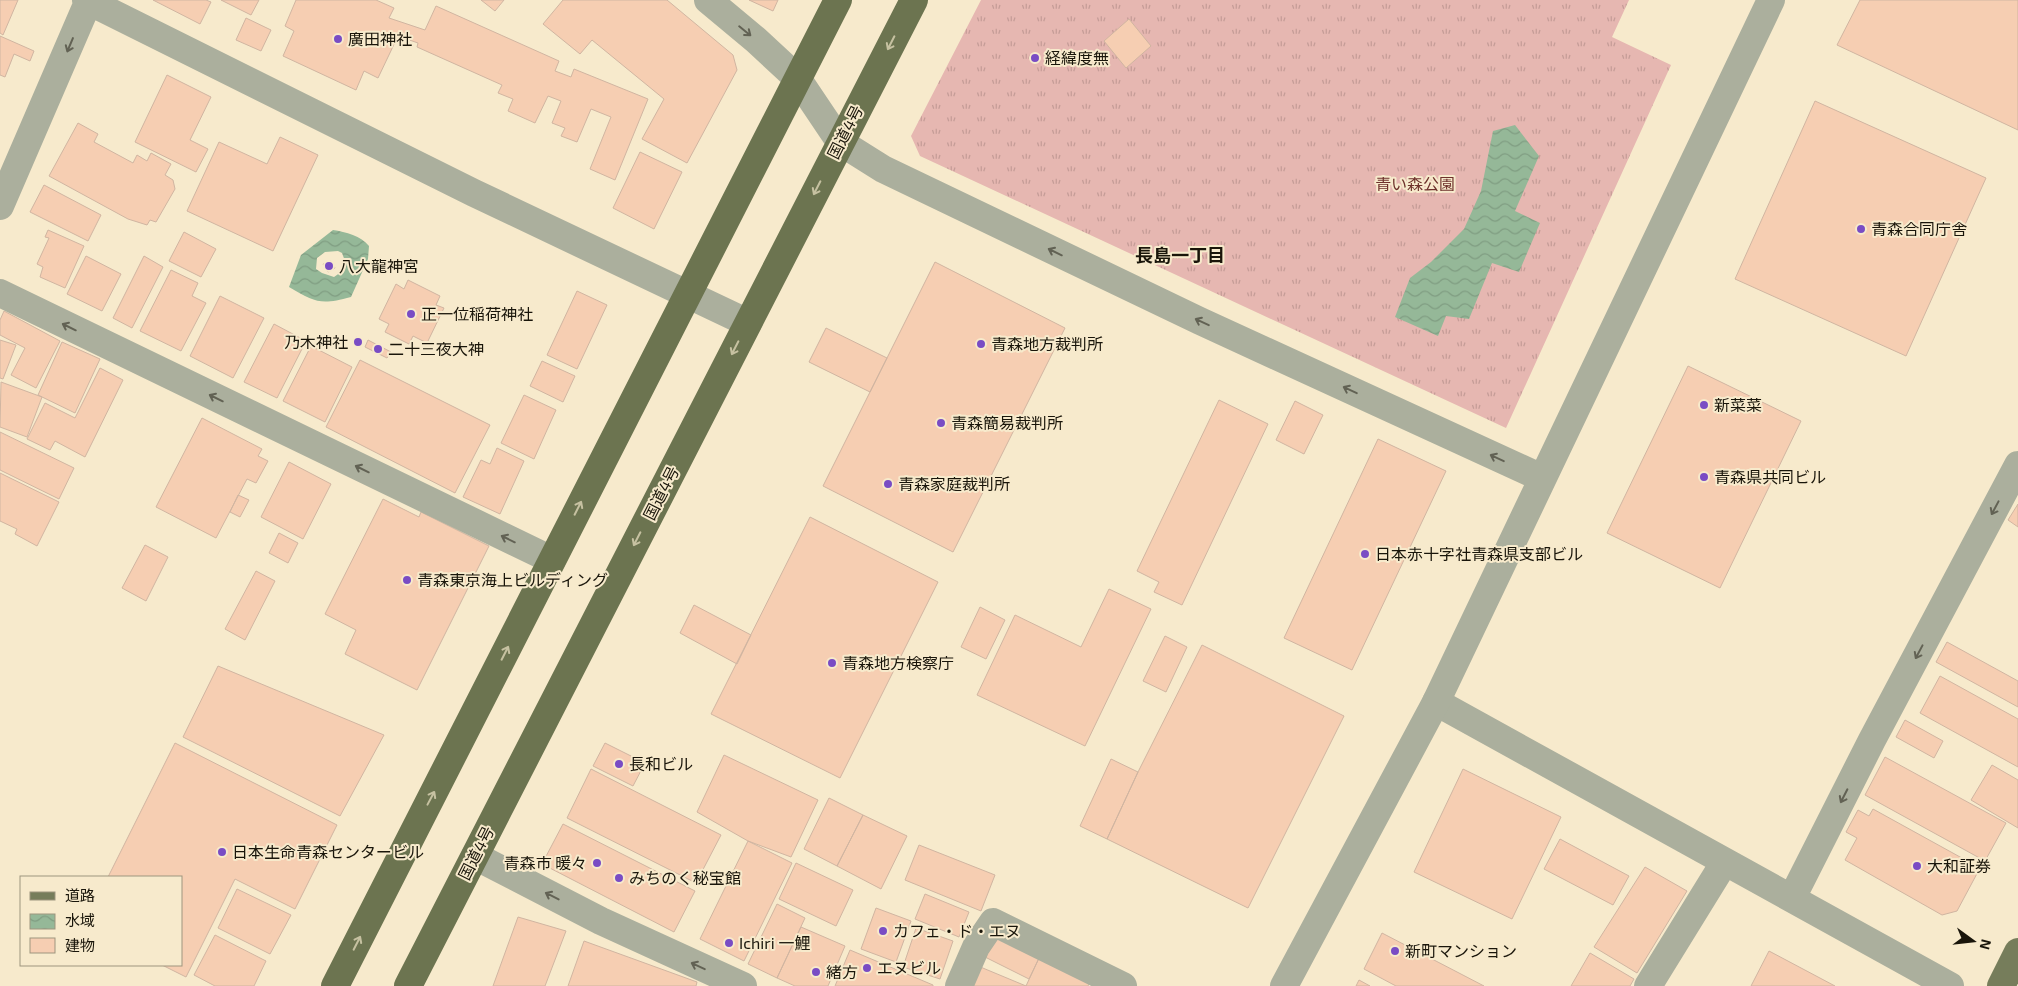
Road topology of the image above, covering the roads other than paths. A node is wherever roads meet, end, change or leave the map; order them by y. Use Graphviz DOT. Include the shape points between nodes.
graph roads {
  1 [pos="88,0"];
  2 [pos="708,0"];
  3 [pos="838,0"];
  4 [pos="914,0"];
  5 [pos="1771,0"];
  6 [pos="797,78"];
  7 [pos="840,142"];
  8 [pos="0,206"];
  9 [pos="0,294"];
  10 [pos="686,295"];
  11 [pos="748,323"];
  12 [pos="2018,465"];
  13 [pos="1542,478"];
  14 [pos="552,560"];
  15 [pos="1436,702"];
  16 [pos="475,856"];
  17 [pos="1724,863"];
  18 [pos="1792,898"];
  19 [pos="2018,952"];
  20 [pos="335,986"];
  21 [pos="408,986"];
  22 [pos="743,986"];
  23 [pos="959,986"];
  24 [pos="1122,986"];
  25 [pos="1284,986"];
  26 [pos="1648,986"];
  27 [pos="1950,986"];
  28 [pos="2002,986"];
  1 -- 8 [label="street, one-way"];
  1 -- 10 [label="street" via="374,144"];
  2 -- 6 [label="street, one-way"];
  3 -- 6 [label="highway"];
  4 -- 7 [label="highway, 国道4号, one-way"];
  5 -- 13 [label="street"];
  6 -- 7 [label="street"];
  6 -- 10 [label="highway"];
  7 -- 11 [label="highway, 国道4号, one-way"];
  13 -- 7 [label="street, one-way" via="1200,321 883,169"];
  14 -- 9 [label="street, one-way"];
  10 -- 11 [label="street"];
  14 -- 10 [label="highway, one-way"];
  11 -- 16 [label="highway, 国道4号, one-way"];
  12 -- 18 [label="street, one-way"];
  13 -- 15 [label="street"];
  20 -- 14 [label="highway, one-way"];
  15 -- 17 [label="street"];
  15 -- 25 [label="street"];
  16 -- 21 [label="highway, 国道4号"];
  22 -- 16 [label="street, one-way" via="601,921"];
  17 -- 18 [label="street"];
  17 -- 26 [label="street"];
  18 -- 27 [label="street"];
  19 -- 28 [label="main road"];
  23 -- 24 [label="street" via="976,947 993,922"];
}
